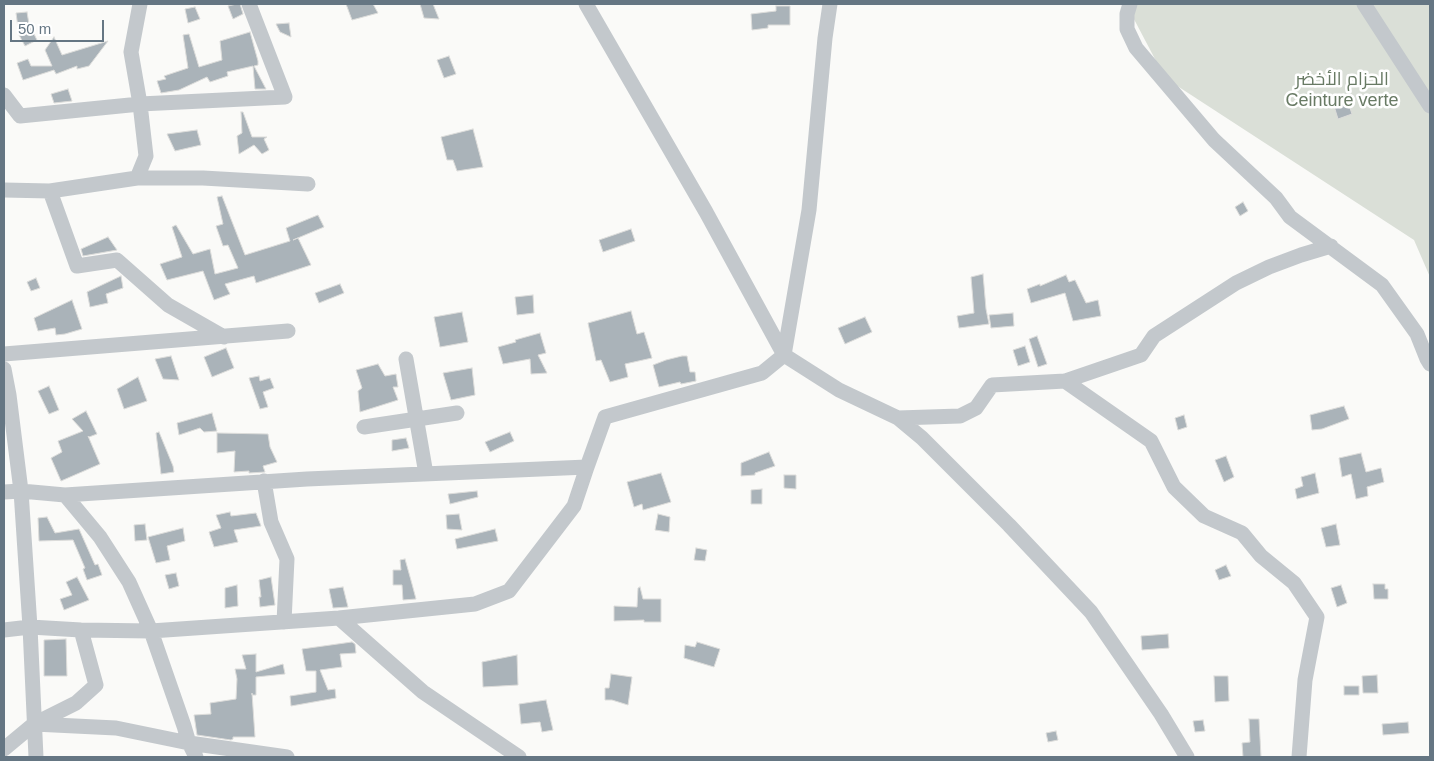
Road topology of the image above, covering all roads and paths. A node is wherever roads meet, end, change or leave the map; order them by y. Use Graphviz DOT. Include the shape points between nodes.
graph roads {
  1 [pos="140,4"];
  2 [pos="249,4"];
  3 [pos="586,4"];
  4 [pos="830,4"];
  5 [pos="1130,4"];
  6 [pos="1364,4"];
  7 [pos="4,95"];
  8 [pos="140,104"];
  9 [pos="1430,106"];
  10 [pos="137,178"];
  11 [pos="308,184"];
  12 [pos="4,190"];
  13 [pos="50,190"];
  14 [pos="1331,246"];
  15 [pos="288,331"];
  16 [pos="224,336"];
  17 [pos="4,354"];
  18 [pos="784,355"];
  19 [pos="406,359"];
  20 [pos="1430,364"];
  21 [pos="4,369"];
  22 [pos="1065,381"];
  23 [pos="6,400"];
  24 [pos="457,413"];
  25 [pos="898,418"];
  26 [pos="416,419"];
  27 [pos="364,427"];
  28 [pos="587,467"];
  29 [pos="426,474"];
  30 [pos="264,481"];
  31 [pos="21,491"];
  32 [pos="4,492"];
  33 [pos="64,494"];
  34 [pos="339,618"];
  35 [pos="284,622"];
  36 [pos="30,627"];
  37 [pos="4,630"];
  38 [pos="80,630"];
  39 [pos="151,631"];
  40 [pos="34,724"];
  41 [pos="188,743"];
  42 [pos="4,749"];
  43 [pos="258,755"];
  44 [pos="36,757"];
  45 [pos="196,757"];
  46 [pos="287,757"];
  47 [pos="519,757"];
  48 [pos="1186,757"];
  49 [pos="1299,757"];
  1 -- 8 [label="street" via="131,52"];
  2 -- 8 [label="street" via="284,98"];
  3 -- 18 [label="street"];
  4 -- 18 [label="street" via="809,210"];
  5 -- 14 [label="street" via="1127,29 1136,48 1214,140 1276,198 1290,216"];
  6 -- 9 [label="street"];
  7 -- 8 [label="street" via="20,116"];
  8 -- 10 [label="street" via="146,156"];
  10 -- 11 [label="street"];
  10 -- 13 [label="street"];
  12 -- 13 [label="street"];
  13 -- 16 [label="street" via="77,266 117,260 168,305"];
  14 -- 20 [label="street" via="1382,285 1417,334"];
  14 -- 22 [label="street" via="1301,254 1236,283 1154,336 1141,355"];
  15 -- 16 [label="street"];
  16 -- 17 [label="street"];
  18 -- 25 [label="street" via="839,390"];
  18 -- 28 [label="street" via="762,373 605,417"];
  19 -- 26 [label="street"];
  21 -- 23 [label="street"];
  22 -- 25 [label="street" via="992,385 976,408 967,414"];
  22 -- 49 [label="street" via="1151,441 1174,487 1204,516 1242,533 1261,556 1294,583 1317,617 1305,680"];
  23 -- 31 [label="street"];
  24 -- 26 [label="street"];
  25 -- 48 [label="street" via="1010,525 1091,612 1161,714"];
  26 -- 27 [label="street"];
  26 -- 29 [label="street"];
  28 -- 29 [label="street"];
  28 -- 34 [label="street" via="574,506 509,591 474,604"];
  29 -- 30 [label="street"];
  30 -- 33 [label="street"];
  30 -- 35 [label="street" via="271,522 287,559"];
  31 -- 32 [label="street"];
  31 -- 33 [label="street"];
  31 -- 36 [label="street"];
  33 -- 39 [label="street" via="100,537 129,582"];
  34 -- 35 [label="street"];
  34 -- 47 [label="street" via="423,692"];
  35 -- 39 [label="street"];
  36 -- 37 [label="street"];
  36 -- 38 [label="street"];
  36 -- 40 [label="street"];
  38 -- 39 [label="street"];
  38 -- 40 [label="street" via="96,685 76,703"];
  39 -- 41 [label="street"];
  40 -- 41 [label="street" via="116,728"];
  40 -- 42 [label="street"];
  40 -- 44 [label="street"];
  41 -- 43 [label="street"];
  41 -- 45 [label="street"];
  43 -- 46 [label="street"];
}
